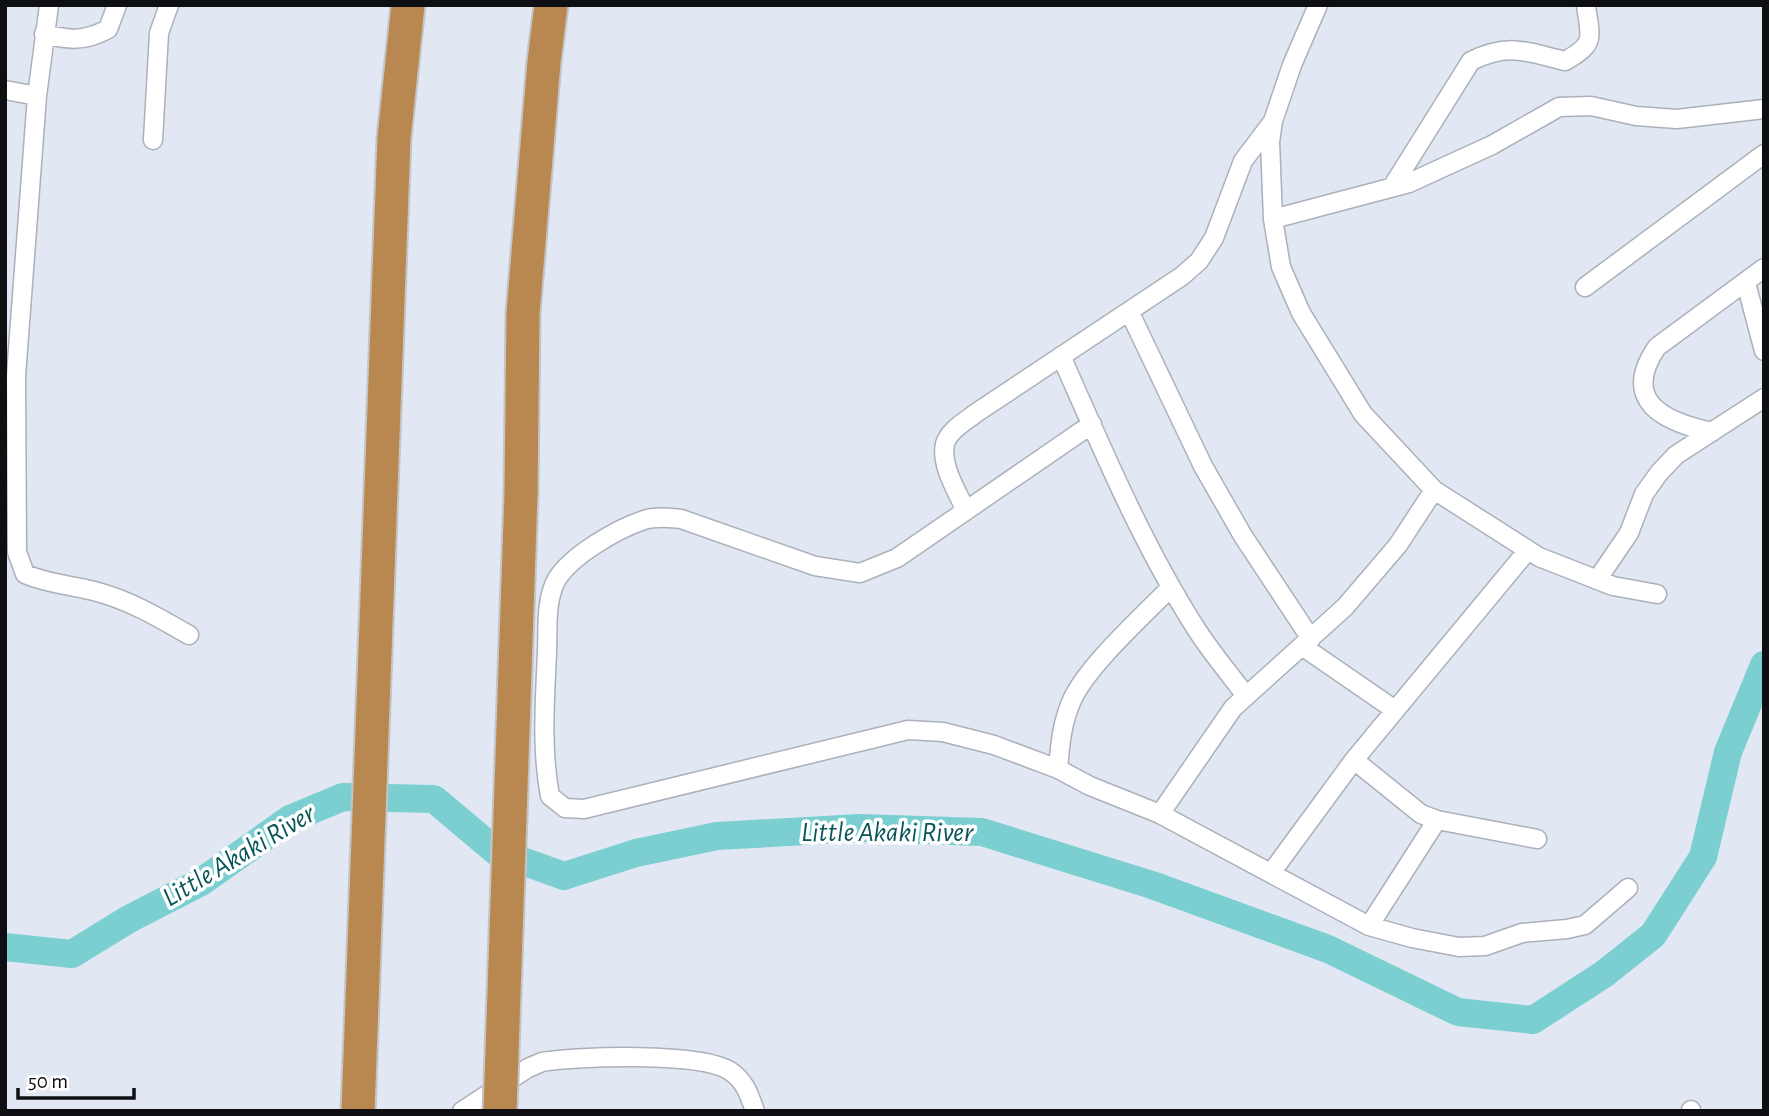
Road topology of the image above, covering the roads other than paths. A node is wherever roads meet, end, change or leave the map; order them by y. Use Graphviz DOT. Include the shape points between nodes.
graph roads {
  1 [pos="49,5"];
  2 [pos="117,5"];
  3 [pos="169,5"];
  4 [pos="408,5"];
  5 [pos="551,5"];
  6 [pos="1318,5"];
  7 [pos="1586,5"];
  8 [pos="44,34"];
  9 [pos="5,90"];
  10 [pos="37,96"];
  11 [pos="1764,109"];
  12 [pos="1273,121"];
  13 [pos="153,139"];
  14 [pos="1764,154"];
  15 [pos="1392,187"];
  16 [pos="1273,219"];
  17 [pos="1764,268"];
  18 [pos="1746,283"];
  19 [pos="1585,287"];
  20 [pos="1129,312"];
  21 [pos="1764,351"];
  22 [pos="1061,356"];
  23 [pos="1764,398"];
  24 [pos="1091,424"];
  25 [pos="1712,432"];
  26 [pos="1434,490"];
  27 [pos="966,511"];
  28 [pos="1528,550"];
  29 [pos="1597,580"];
  30 [pos="1171,587"];
  31 [pos="1657,594"];
  32 [pos="189,635"];
  33 [pos="1307,643"];
  34 [pos="1246,696"];
  35 [pos="1395,710"];
  36 [pos="1354,760"];
  37 [pos="1058,769"];
  38 [pos="1160,814"];
  39 [pos="1437,820"];
  40 [pos="1537,839"];
  41 [pos="1271,873"];
  42 [pos="1628,888"];
  43 [pos="1369,926"];
  44 [pos="358,1111"];
  45 [pos="462,1111"];
  46 [pos="500,1111"];
  47 [pos="755,1111"];
  1 -- 8 [label="street"];
  2 -- 8 [label="street" via="108,29 92,38 66,40"];
  3 -- 13 [label="street" via="159,33"];
  4 -- 44 [label="highway" via="394,138"];
  5 -- 46 [label="highway, bridge" via="523,313"];
  6 -- 12 [label="street"];
  7 -- 15 [label="street" via="1590,41 1565,61 1506,48 1471,61"];
  8 -- 10 [label="street"];
  9 -- 10 [label="street"];
  10 -- 32 [label="street" via="16,376 17,552 25,574 135,604"];
  11 -- 15 [label="street" via="1677,119 1591,106 1559,107 1492,145"];
  12 -- 16 [label="street"];
  12 -- 20 [label="street" via="1242,161 1214,238 1199,261"];
  14 -- 19 [label="street"];
  15 -- 16 [label="street"];
  16 -- 26 [label="street" via="1281,267 1301,313 1363,414"];
  17 -- 18 [label="street"];
  18 -- 21 [label="street"];
  18 -- 25 [label="street" via="1657,347 1642,375 1643,391 1653,408 1663,416"];
  20 -- 22 [label="street"];
  20 -- 33 [label="street" via="1203,466"];
  22 -- 24 [label="street"];
  22 -- 27 [label="street" via="976,413 945,442 948,470"];
  23 -- 25 [label="street"];
  24 -- 27 [label="street"];
  24 -- 30 [label="street"];
  25 -- 29 [label="street" via="1676,455 1659,473 1644,494 1629,533"];
  26 -- 28 [label="street"];
  26 -- 33 [label="street" via="1398,545"];
  27 -- 37 [label="street" via="897,558 860,573 815,566 681,519 662,517 599,542 571,561 556,581 549,603 543,729 550,796 565,808 584,809 908,730 943,732 995,745"];
  28 -- 29 [label="street"];
  28 -- 35 [label="street"];
  29 -- 31 [label="street"];
  30 -- 34 [label="street"];
  30 -- 37 [label="street" via="1098,662 1072,698 1063,725"];
  33 -- 34 [label="street"];
  33 -- 35 [label="street"];
  34 -- 38 [label="street"];
  35 -- 36 [label="street"];
  36 -- 39 [label="street" via="1421,814"];
  36 -- 41 [label="street"];
  37 -- 38 [label="street"];
  38 -- 41 [label="street"];
  39 -- 40 [label="street"];
  39 -- 43 [label="street"];
  41 -- 43 [label="street"];
  42 -- 43 [label="street" via="1585,925 1522,933 1485,946 1459,947"];
  45 -- 47 [label="street" via="542,1062 664,1058 710,1062 729,1070 745,1083"];
}
